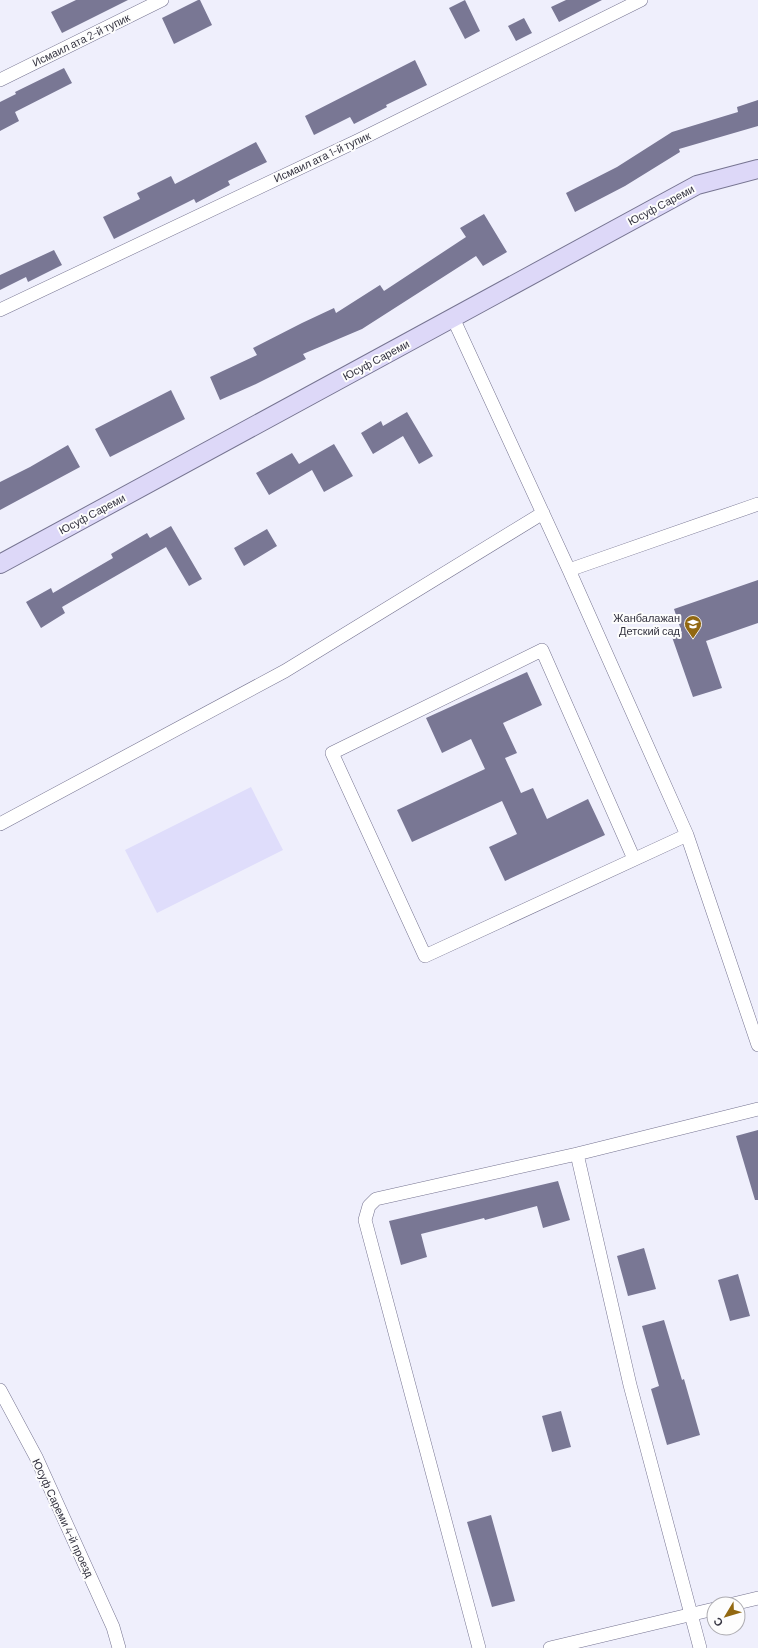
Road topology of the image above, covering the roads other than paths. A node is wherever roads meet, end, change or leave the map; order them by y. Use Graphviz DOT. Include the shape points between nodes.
graph roads {
  1 [pos="162,0"];
  2 [pos="641,0"];
  3 [pos="0,80"];
  4 [pos="758,169"];
  5 [pos="0,310"];
  6 [pos="453,318"];
  7 [pos="758,504"];
  8 [pos="543,513"];
  9 [pos="0,564"];
  10 [pos="569,570"];
  11 [pos="0,824"];
  12 [pos="687,835"];
  13 [pos="634,860"];
  14 [pos="755,1024"];
  15 [pos="758,1045"];
  16 [pos="758,1109"];
  17 [pos="577,1154"];
  18 [pos="0,1390"];
  19 [pos="758,1598"];
  20 [pos="746,1601"];
  21 [pos="706,1610"];
  22 [pos="691,1614"];
  23 [pos="119,1648"];
  24 [pos="479,1648"];
  25 [pos="550,1648"];
  26 [pos="700,1648"];
  1 -- 3 [label="street, Исмаил ата 2-й тупик"];
  2 -- 5 [label="street, Исмаил ата 1-й тупик" via="359,140"];
  4 -- 6 [label="main road, Юсуф Сареми" via="698,186"];
  6 -- 8 [label="street"];
  6 -- 9 [label="main road, Юсуф Сареми"];
  7 -- 10 [label="street"];
  8 -- 10 [label="street"];
  8 -- 11 [label="street" via="285,671"];
  10 -- 12 [label="street"];
  12 -- 13 [label="street"];
  12 -- 14 [label="street"];
  13 -- 13 [label="street" via="425,956 332,753 542,650"];
  14 -- 15 [label="street"];
  16 -- 17 [label="street"];
  17 -- 22 [label="street" via="630,1385"];
  17 -- 24 [label="street" via="376,1199 369,1206 365,1220"];
  18 -- 23 [label="street, Юсуф Сареми 4-й проезд" via="39,1464 113,1627"];
  19 -- 20 [label="street"];
  21 -- 22 [label="street"];
  22 -- 25 [label="street"];
  22 -- 26 [label="street"];
}
